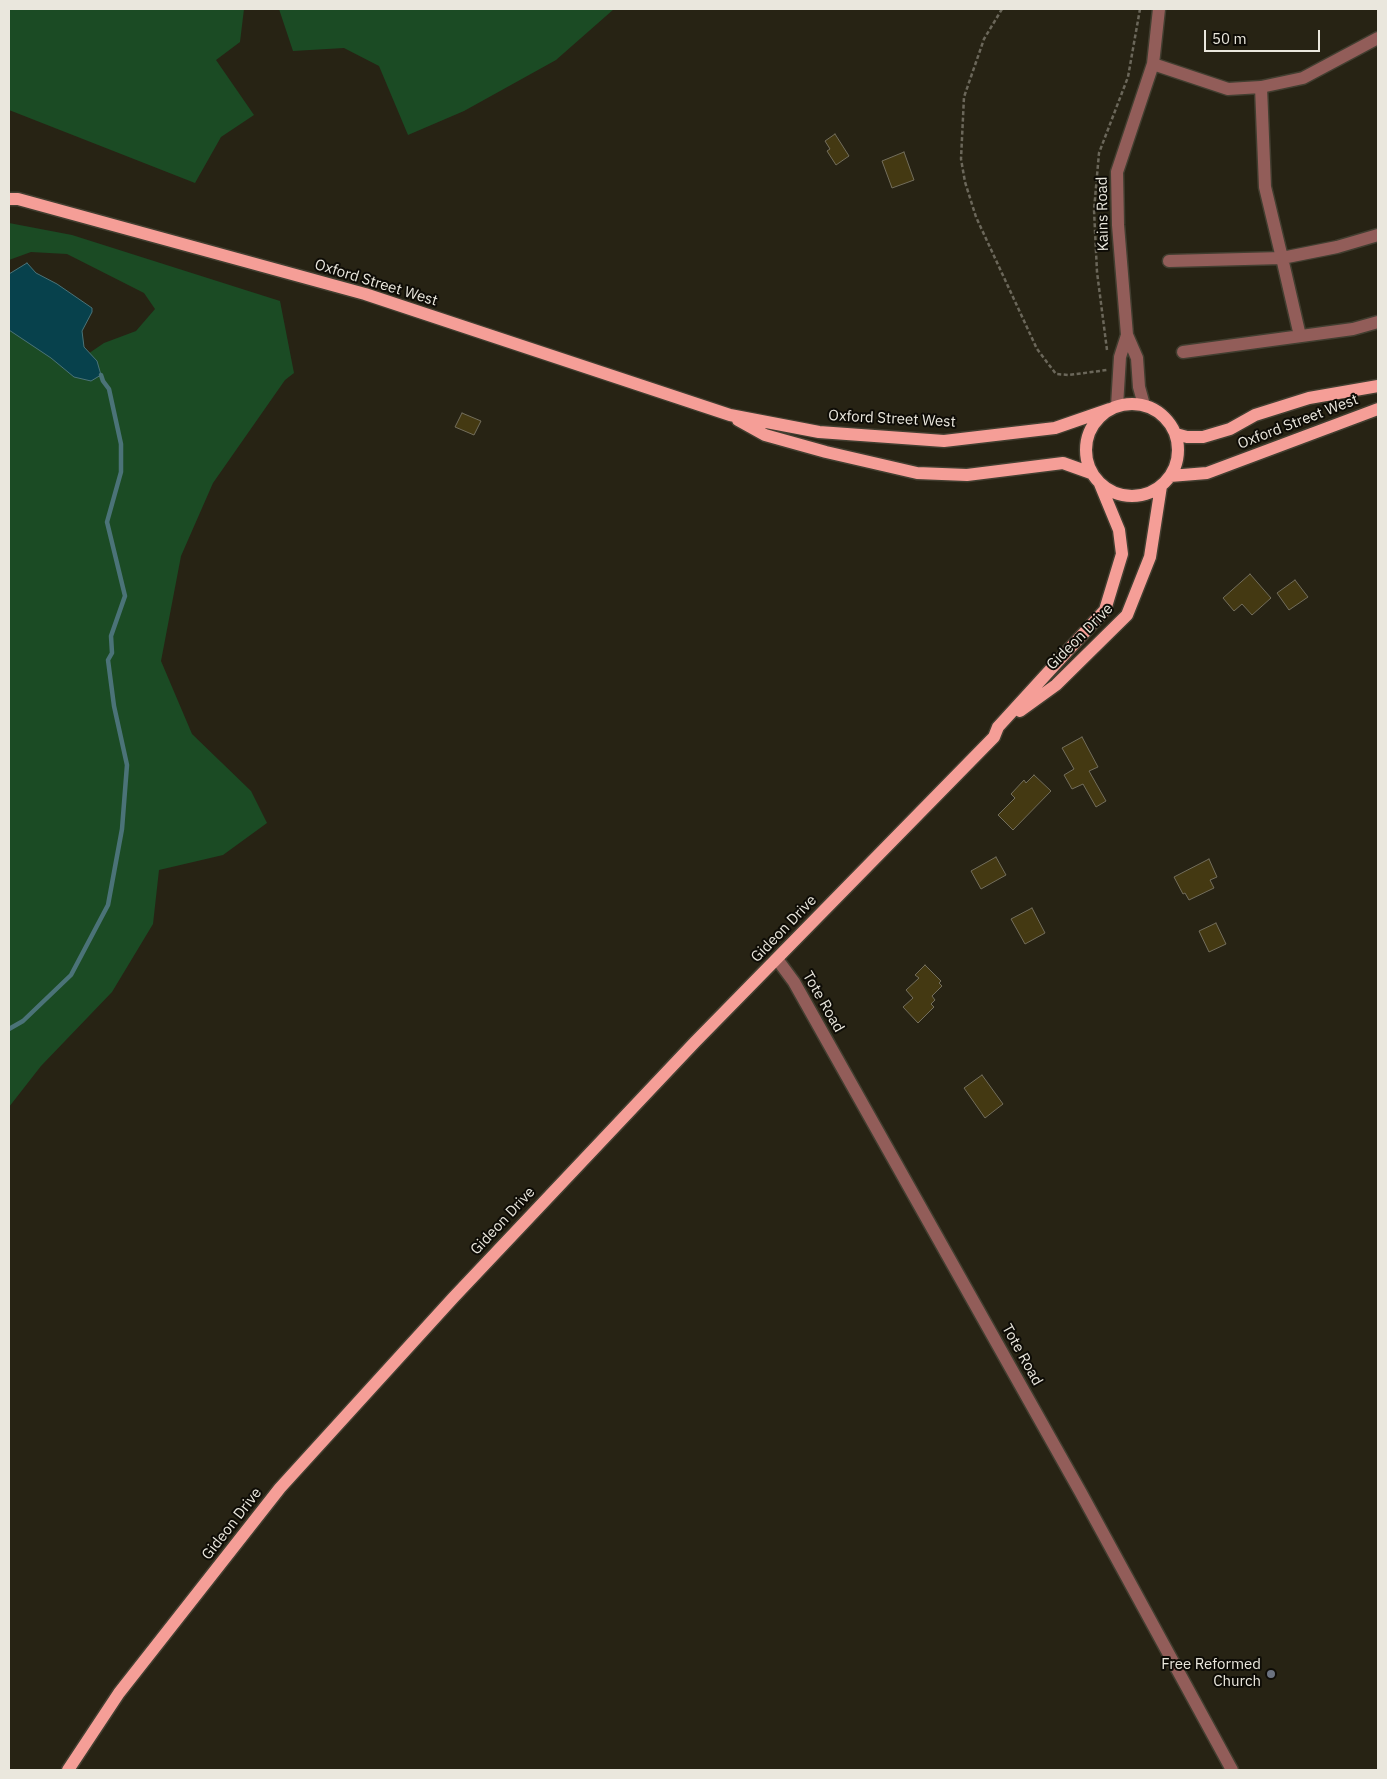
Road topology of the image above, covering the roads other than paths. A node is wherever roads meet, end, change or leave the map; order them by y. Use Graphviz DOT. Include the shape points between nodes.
graph roads {
  1 [pos="1160,9"];
  2 [pos="1378,38"];
  3 [pos="1153,64"];
  4 [pos="1261,87"];
  5 [pos="9,199"];
  6 [pos="1378,234"];
  7 [pos="1282,258"];
  8 [pos="1169,261"];
  9 [pos="1378,322"];
  10 [pos="1127,335"];
  11 [pos="1300,336"];
  12 [pos="1183,352"];
  13 [pos="1378,386"];
  14 [pos="1144,405"];
  15 [pos="1114,407"];
  16 [pos="1378,409"];
  17 [pos="730,415"];
  18 [pos="1176,434"];
  19 [pos="1091,472"];
  20 [pos="1170,476"];
  21 [pos="1100,484"];
  22 [pos="1161,486"];
  23 [pos="998,727"];
  24 [pos="776,959"];
  25 [pos="68,1770"];
  26 [pos="1232,1770"];
  1 -- 3 [label="street, Kains Road"];
  2 -- 4 [label="street" via="1303,78"];
  3 -- 4 [label="street" via="1228,88"];
  3 -- 10 [label="street, Kains Road" via="1117,172"];
  4 -- 7 [label="street" via="1266,187"];
  5 -- 17 [label="main road, Oxford Street West" via="365,294"];
  6 -- 7 [label="street" via="1337,247"];
  7 -- 8 [label="street"];
  7 -- 11 [label="street"];
  9 -- 11 [label="street" via="1353,330"];
  10 -- 14 [label="street, Kains Road" via="1136,358"];
  10 -- 15 [label="street, Kains Road" via="1120,357"];
  11 -- 12 [label="street"];
  13 -- 18 [label="main road, Oxford Street West" via="1309,398 1255,415 1230,429 1203,437"];
  14 -- 15 [label="main road" via="1130,403"];
  14 -- 18 [label="main road" via="1163,415"];
  15 -- 17 [label="main road, Oxford Street West" via="1055,428 944,440 819,432"];
  15 -- 19 [label="main road" via="1098,418 1085,444"];
  16 -- 20 [label="main road, Oxford Street West" via="1207,474"];
  17 -- 19 [label="main road, Oxford Street West" via="765,435 917,474 966,475 1062,464"];
  18 -- 20 [label="main road" via="1177,462"];
  19 -- 21 [label="main road"];
  20 -- 22 [label="main road"];
  21 -- 22 [label="main road" via="1124,496 1150,493"];
  21 -- 23 [label="main road, Gideon Drive" via="1119,530 1122,554 1104,610"];
  22 -- 23 [label="main road, Gideon Drive" via="1150,557 1127,615 1056,685"];
  23 -- 24 [label="main road, Gideon Drive" via="994,737"];
  24 -- 25 [label="main road, Gideon Drive" via="452,1298 280,1488 119,1693"];
  24 -- 26 [label="street, Tote Road" via="794,982 848,1077"];
}
